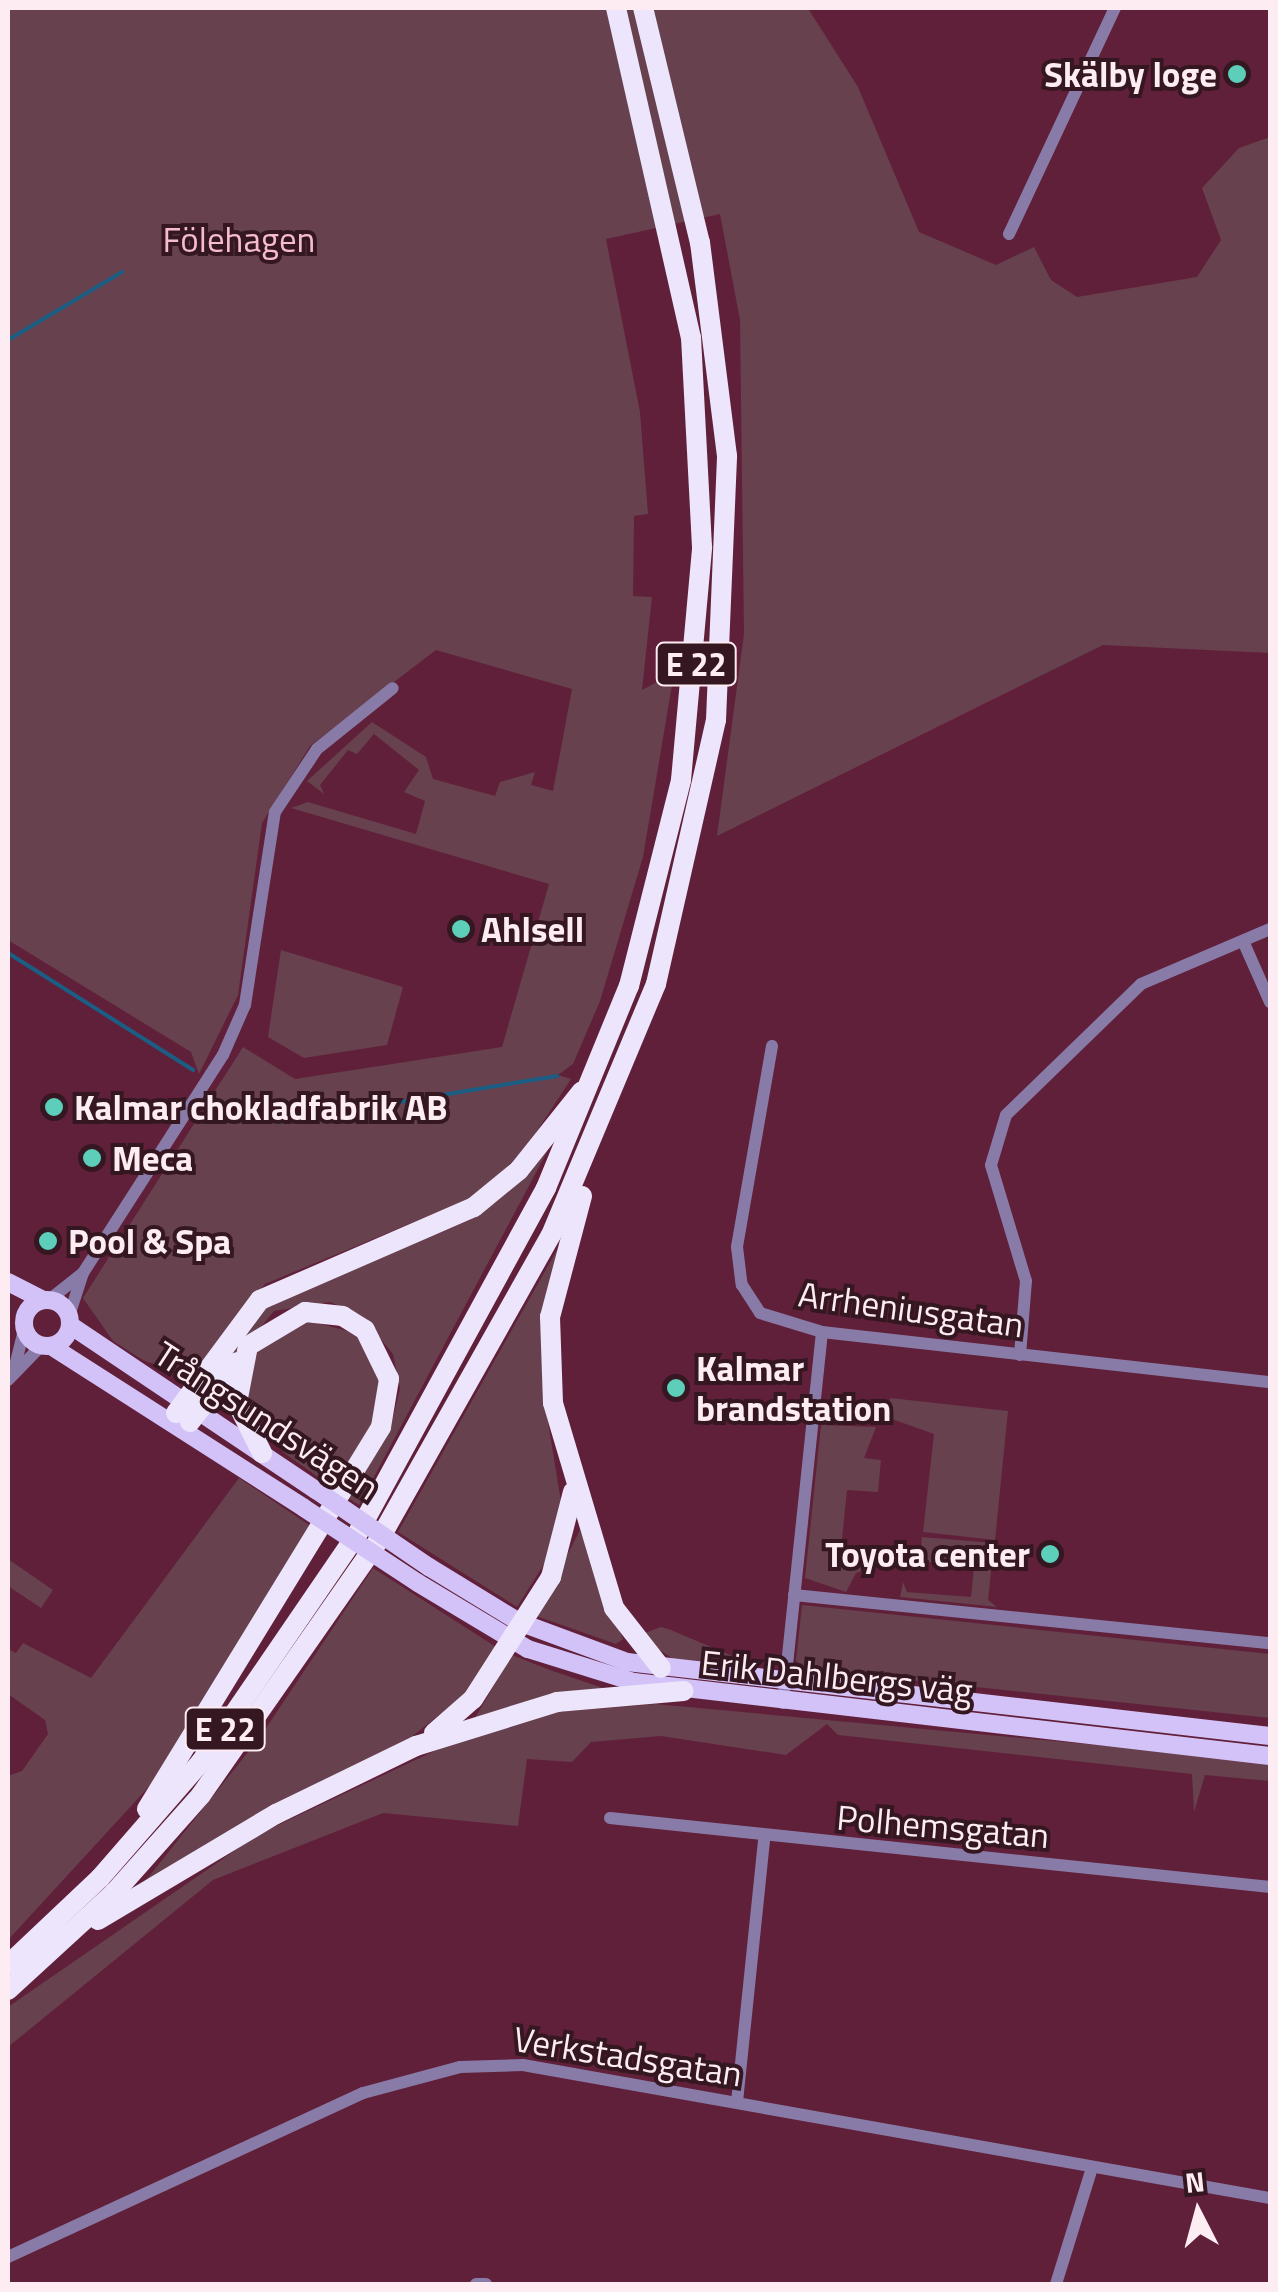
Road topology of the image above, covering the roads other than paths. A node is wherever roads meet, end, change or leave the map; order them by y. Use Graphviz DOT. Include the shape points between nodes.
graph roads {
  1 [pos="601,8"];
  2 [pos="616,8"];
  3 [pos="643,8"];
  4 [pos="654,8"];
  5 [pos="1115,8"];
  6 [pos="661,69"];
  7 [pos="644,105"];
  8 [pos="1009,234"];
  9 [pos="393,688"];
  10 [pos="1270,929"];
  11 [pos="1243,940"];
  12 [pos="1270,1002"];
  13 [pos="772,1046"];
  14 [pos="599,1070"];
  15 [pos="598,1140"];
  16 [pos="83,1273"];
  17 [pos="8,1282"];
  18 [pos="46,1300"];
  19 [pos="8,1306"];
  20 [pos="70,1321"];
  21 [pos="25,1324"];
  22 [pos="822,1332"];
  23 [pos="47,1345"];
  24 [pos="1020,1354"];
  25 [pos="239,1360"];
  26 [pos="11,1375"];
  27 [pos="114,1380"];
  28 [pos="1270,1382"];
  29 [pos="187,1413"];
  30 [pos="262,1453"];
  31 [pos="573,1484"];
  32 [pos="274,1488"];
  33 [pos="423,1575"];
  34 [pos="794,1595"];
  35 [pos="514,1631"];
  36 [pos="1270,1643"];
  37 [pos="661,1668"];
  38 [pos="785,1684"];
  39 [pos="684,1692"];
  40 [pos="783,1704"];
  41 [pos="1270,1736"];
  42 [pos="416,1746"];
  43 [pos="1270,1756"];
  44 [pos="610,1818"];
  45 [pos="764,1839"];
  46 [pos="100,1878"];
  47 [pos="1270,1888"];
  48 [pos="63,1943"];
  49 [pos="8,1964"];
  50 [pos="8,1990"];
  51 [pos="737,2102"];
  52 [pos="1092,2168"];
  53 [pos="1270,2198"];
  54 [pos="8,2256"];
  55 [pos="476,2284"];
  56 [pos="486,2284"];
  57 [pos="1056,2284"];
  1 -- 7 [label="highway"];
  2 -- 7 [label="highway, E 22"];
  3 -- 6 [label="highway, E 22"];
  4 -- 6 [label="highway"];
  5 -- 8 [label="street"];
  6 -- 15 [label="highway, E 22" via="712,311 727,456 726,595 694,844 656,984"];
  7 -- 14 [label="highway, E 22" via="697,391 700,597 668,840"];
  9 -- 16 [label="street" via="317,749 275,812 245,1005 223,1055"];
  10 -- 11 [label="street"];
  11 -- 12 [label="street"];
  11 -- 24 [label="street" via="1141,984 1006,1115 991,1165 1026,1282"];
  13 -- 22 [label="street, Arrheniusgatan" via="737,1265 760,1312"];
  14 -- 29 [label="highway" via="519,1170 474,1207 260,1300"];
  14 -- 46 [label="highway, E 22" via="494,1291 359,1531 201,1762"];
  15 -- 31 [label="highway" via="550,1317 553,1403"];
  15 -- 48 [label="highway, E 22" via="462,1401 319,1630 201,1795"];
  16 -- 18 [label="street"];
  16 -- 20 [label="street"];
  17 -- 18 [label="main road"];
  18 -- 20 [label="main road, Trångsundsvägen"];
  18 -- 21 [label="main road"];
  19 -- 21 [label="main road"];
  20 -- 23 [label="main road"];
  20 -- 29 [label="main road, Trångsundsvägen"];
  21 -- 23 [label="main road, Trångsundsvägen"];
  21 -- 26 [label="street"];
  22 -- 24 [label="street, Arrheniusgatan"];
  22 -- 34 [label="street"];
  23 -- 26 [label="street"];
  23 -- 27 [label="main road, Trångsundsvägen"];
  24 -- 28 [label="street, Arrheniusgatan"];
  25 -- 29 [label="highway"];
  25 -- 30 [label="highway" via="237,1403"];
  25 -- 46 [label="highway" via="281,1318 344,1316 381,1352 388,1405"];
  27 -- 29 [label="main road, Trångsundsvägen"];
  27 -- 32 [label="main road, Trångsundsvägen"];
  29 -- 30 [label="main road, Trångsundsvägen"];
  29 -- 32 [label="main road, Trångsundsvägen"];
  30 -- 33 [label="main road, Trångsundsvägen, bridge"];
  31 -- 35 [label="highway" via="560,1562"];
  31 -- 37 [label="highway" via="614,1608"];
  32 -- 33 [label="main road, Trångsundsvägen, bridge"];
  33 -- 35 [label="main road, Erik Dahlbergs väg"];
  34 -- 36 [label="street"];
  34 -- 38 [label="street"];
  35 -- 37 [label="main road, Erik Dahlbergs väg"];
  35 -- 39 [label="main road, Erik Dahlbergs väg" via="591,1671"];
  35 -- 42 [label="highway" via="473,1700"];
  37 -- 38 [label="main road, Erik Dahlbergs väg"];
  38 -- 40 [label="street"];
  38 -- 41 [label="main road, Erik Dahlbergs väg"];
  39 -- 40 [label="main road, Erik Dahlbergs väg"];
  39 -- 42 [label="highway" via="544,1704"];
  40 -- 43 [label="main road, Erik Dahlbergs väg"];
  42 -- 48 [label="highway" via="276,1814"];
  44 -- 45 [label="street, Polhemsgatan"];
  45 -- 47 [label="street, Polhemsgatan"];
  45 -- 51 [label="street"];
  46 -- 49 [label="highway, E 22"];
  48 -- 50 [label="highway, E 22"];
  51 -- 52 [label="street, Verkstadsgatan"];
  51 -- 54 [label="street, Verkstadsgatan" via="523,2065 428,2074 363,2093"];
  52 -- 53 [label="street, Verkstadsgatan"];
  52 -- 57 [label="street"];
  55 -- 56 [label="street"];
}
